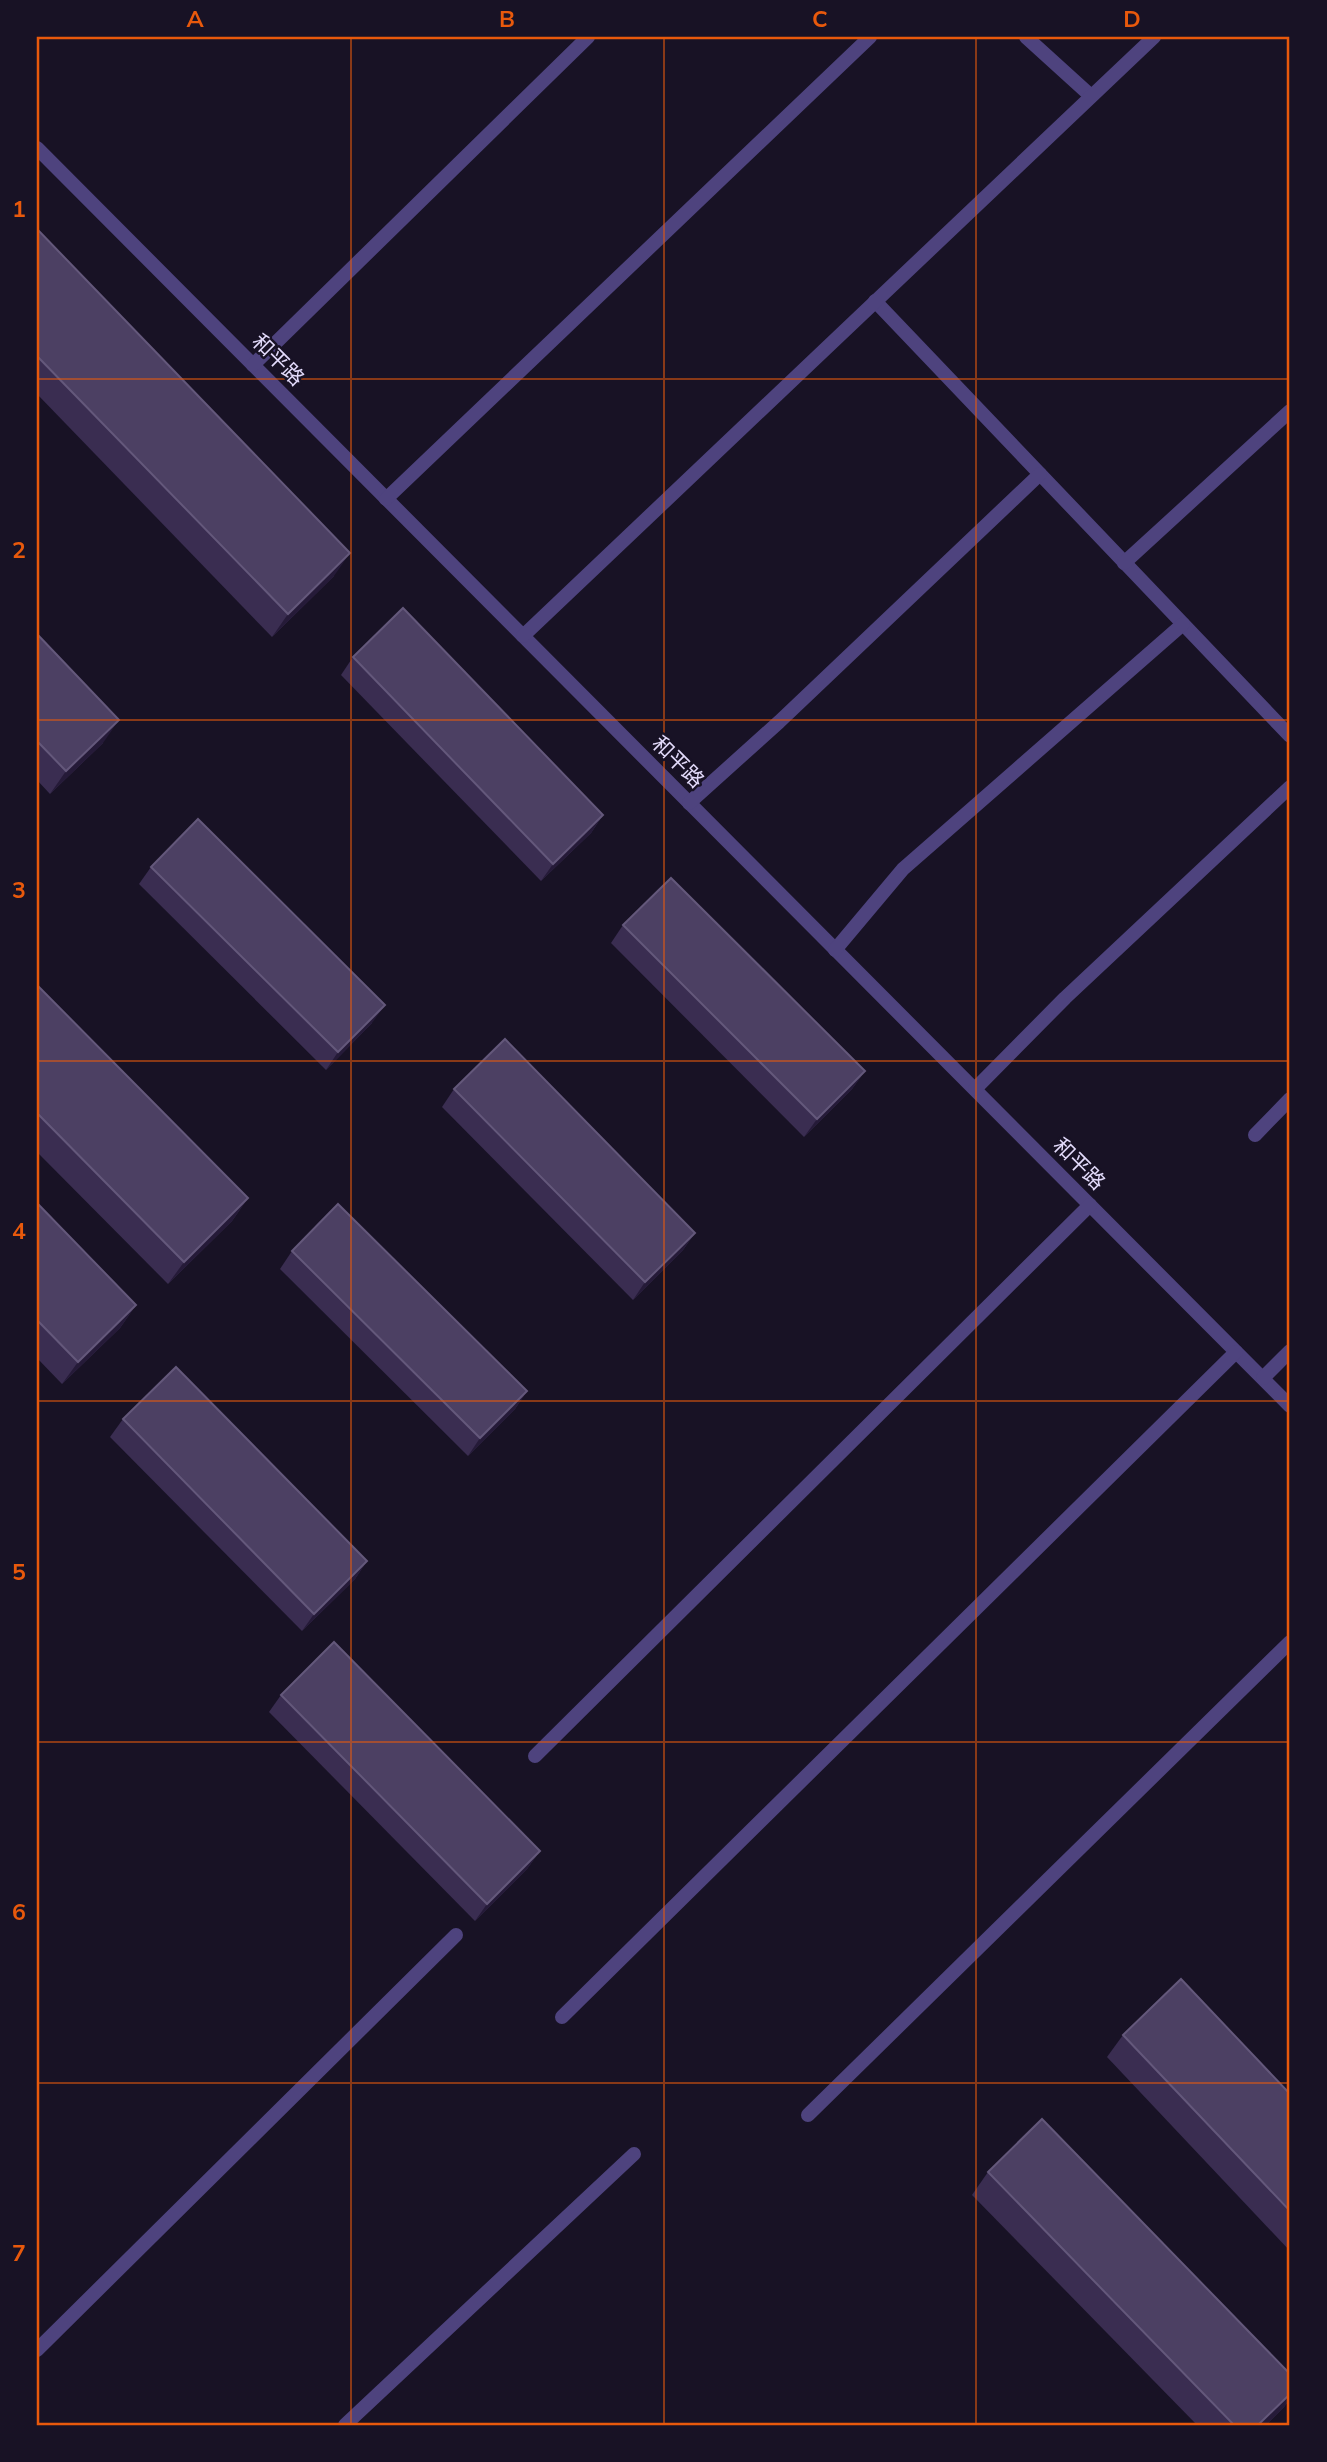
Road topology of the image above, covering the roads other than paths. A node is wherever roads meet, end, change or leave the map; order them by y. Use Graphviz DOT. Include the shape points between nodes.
graph roads {
  1 [pos="588,37"];
  2 [pos="870,37"];
  3 [pos="1026,37"];
  4 [pos="1154,37"];
  5 [pos="1091,96"];
  6 [pos="37,148"];
  7 [pos="875,301"];
  8 [pos="253,365"];
  9 [pos="1290,411"];
  10 [pos="1040,474"];
  11 [pos="386,499"];
  12 [pos="1124,563"];
  13 [pos="1183,624"];
  14 [pos="523,636"];
  15 [pos="1290,736"];
  16 [pos="1290,787"];
  17 [pos="689,803"];
  18 [pos="835,950"];
  19 [pos="975,1089"];
  20 [pos="1290,1099"];
  21 [pos="1255,1136"];
  22 [pos="1090,1205"];
  23 [pos="1290,1351"];
  24 [pos="1236,1352"];
  25 [pos="1263,1378"];
  26 [pos="1290,1406"];
  27 [pos="1290,1642"];
  28 [pos="535,1756"];
  29 [pos="456,1935"];
  30 [pos="562,2017"];
  31 [pos="808,2115"];
  32 [pos="634,2154"];
  33 [pos="37,2350"];
  34 [pos="345,2425"];
  1 -- 8 [label="street"];
  2 -- 11 [label="street"];
  3 -- 5 [label="street"];
  4 -- 5 [label="street"];
  5 -- 7 [label="street"];
  6 -- 8 [label="street, 和平路"];
  7 -- 10 [label="street"];
  7 -- 14 [label="street"];
  8 -- 11 [label="street, 和平路"];
  9 -- 12 [label="street"];
  10 -- 12 [label="street"];
  10 -- 17 [label="street"];
  11 -- 14 [label="street, 和平路"];
  12 -- 13 [label="street"];
  13 -- 15 [label="street"];
  13 -- 18 [label="street" via="903,869"];
  14 -- 17 [label="street, 和平路"];
  16 -- 19 [label="street"];
  17 -- 18 [label="street, 和平路"];
  18 -- 19 [label="street, 和平路"];
  19 -- 22 [label="street, 和平路"];
  20 -- 21 [label="street"];
  22 -- 24 [label="street, 和平路"];
  22 -- 28 [label="street"];
  23 -- 25 [label="street"];
  24 -- 25 [label="street, 和平路"];
  24 -- 30 [label="street"];
  25 -- 26 [label="street, 和平路"];
  27 -- 31 [label="street"];
  29 -- 33 [label="street"];
  32 -- 34 [label="street"];
}
